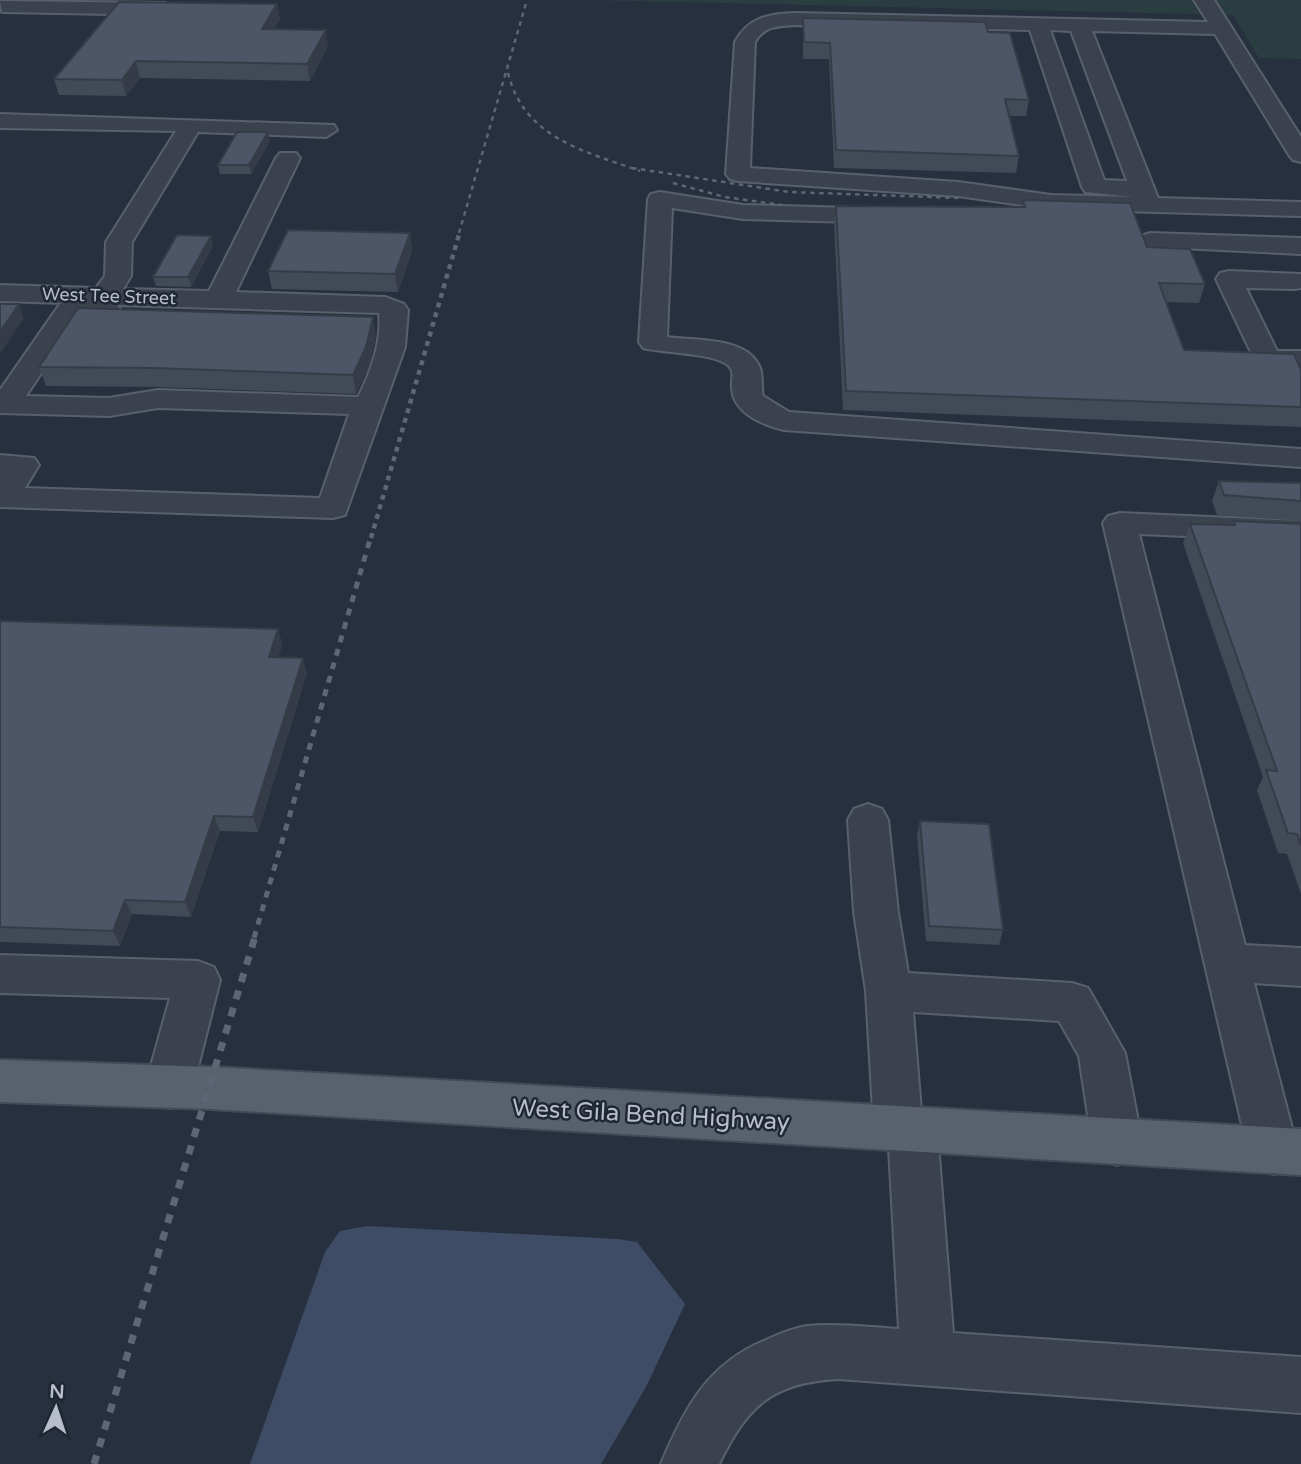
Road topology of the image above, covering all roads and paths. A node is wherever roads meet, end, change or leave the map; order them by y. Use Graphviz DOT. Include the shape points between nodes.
graph roads {
  1 [pos="1204,0"];
  2 [pos="4,5"];
  3 [pos="186,9"];
  4 [pos="1038,24"];
  5 [pos="1079,26"];
  6 [pos="1222,28"];
  7 [pos="36,100"];
  8 [pos="0,118"];
  9 [pos="191,125"];
  10 [pos="326,130"];
  11 [pos="1301,155"];
  12 [pos="288,158"];
  13 [pos="903,187"];
  14 [pos="1146,197"];
  15 [pos="1301,209"];
  16 [pos="1150,241"];
  17 [pos="1301,246"];
  18 [pos="1299,285"];
  19 [pos="0,293"];
  20 [pos="104,296"];
  21 [pos="219,299"];
  22 [pos="130,311"];
  23 [pos="1301,360"];
  24 [pos="2,404"];
  25 [pos="367,406"];
  26 [pos="1301,458"];
  27 [pos="0,464"];
  28 [pos="1,497"];
  29 [pos="1301,531"];
  30 [pos="868,820"];
  31 [pos="1227,963"];
  32 [pos="1301,967"];
  33 [pos="0,974"];
  34 [pos="889,991"];
  35 [pos="0,1081"];
  36 [pos="169,1087"];
  37 [pos="905,1130"];
  38 [pos="1116,1142"];
  39 [pos="1287,1151"];
  40 [pos="928,1358"];
  41 [pos="1301,1385"];
  42 [pos="690,1464"];
  1 -- 6 [label="street"];
  2 -- 3 [label="street"];
  4 -- 5 [label="street"];
  4 -- 13 [label="street" via="795,19 765,22 749,32 738,174"];
  4 -- 14 [label="street" via="1094,187"];
  5 -- 6 [label="street"];
  5 -- 14 [label="street"];
  6 -- 11 [label="street"];
  7 -- 8 [label="street" via="97,105 85,117"];
  8 -- 9 [label="street"];
  9 -- 10 [label="street"];
  9 -- 20 [label="street" via="119,242 118,275"];
  12 -- 21 [label="street"];
  13 -- 14 [label="street" via="992,192 1051,202"];
  13 -- 26 [label="street" via="908,216 743,212 660,199 653,342 726,354 741,361 748,372 746,397 752,407 783,421"];
  14 -- 15 [label="street"];
  16 -- 17 [label="street"];
  18 -- 23 [label="street" via="1229,279 1267,359"];
  19 -- 20 [label="street, West Tee Street"];
  20 -- 21 [label="street, West Tee Street"];
  21 -- 25 [label="street, West Tee Street" via="385,305 394,310 381,386"];
  22 -- 24 [label="street" via="70,310"];
  24 -- 25 [label="street" via="109,407 158,399"];
  25 -- 28 [label="street" via="333,508"];
  27 -- 28 [label="street" via="23,465"];
  29 -- 31 [label="street" via="1120,523"];
  30 -- 34 [label="street"];
  31 -- 32 [label="street"];
  31 -- 39 [label="street"];
  33 -- 36 [label="street" via="198,980"];
  34 -- 37 [label="street"];
  34 -- 38 [label="street" via="1072,1002 1102,1053"];
  35 -- 36 [label="main road, West Gila Bend Highway"];
  36 -- 37 [label="main road, West Gila Bend Highway"];
  37 -- 38 [label="main road, West Gila Bend Highway"];
  37 -- 40 [label="street"];
  38 -- 39 [label="main road, West Gila Bend Highway"];
  40 -- 41 [label="street"];
  40 -- 42 [label="street" via="838,1352 796,1356 757,1373 724,1399 704,1429"];
}
